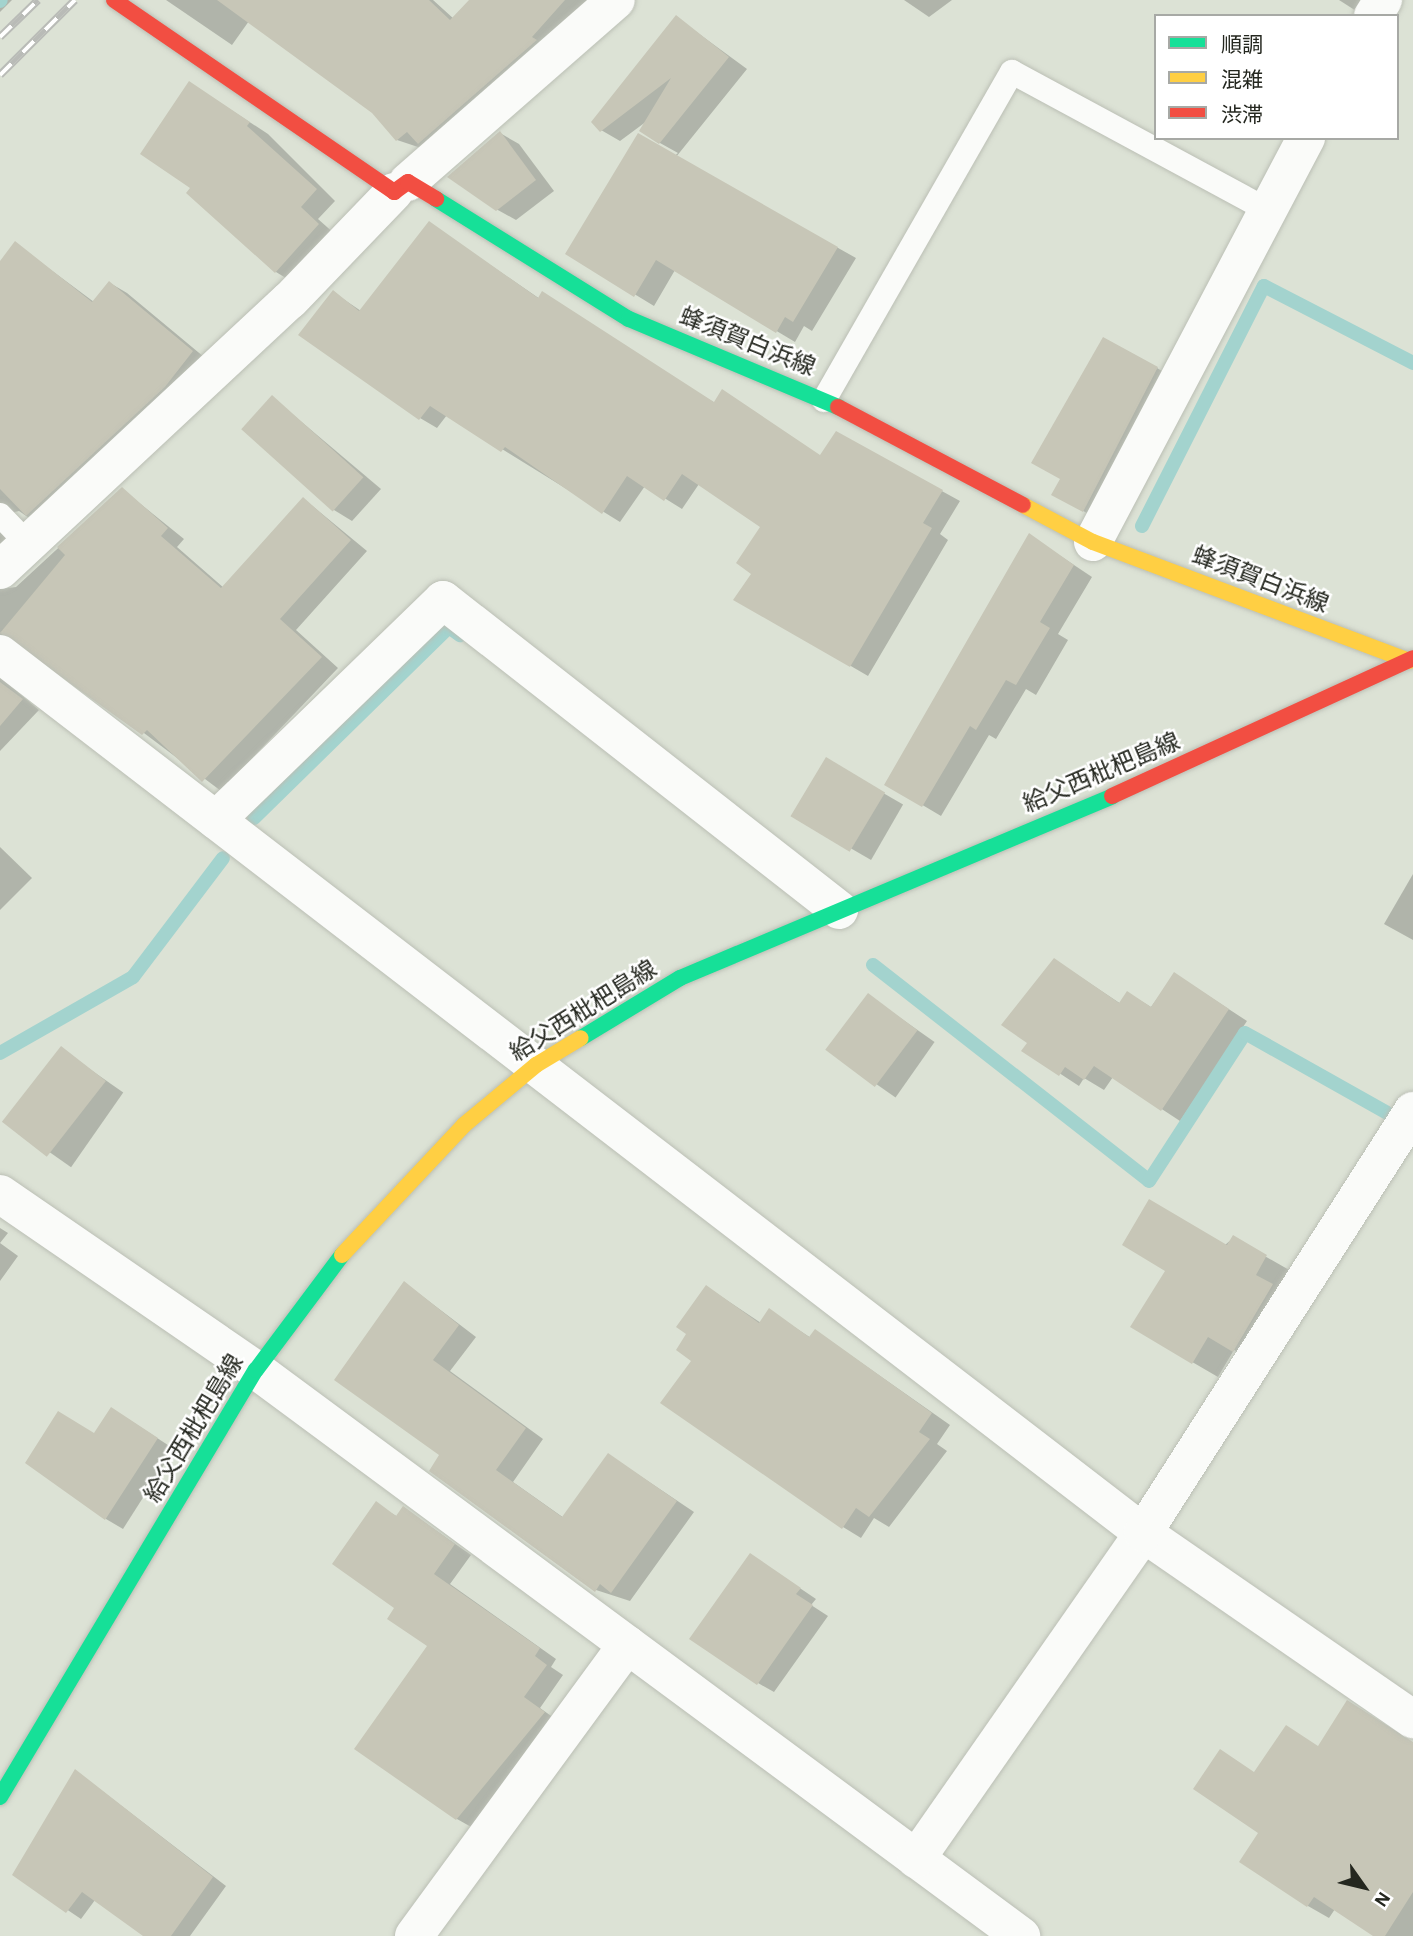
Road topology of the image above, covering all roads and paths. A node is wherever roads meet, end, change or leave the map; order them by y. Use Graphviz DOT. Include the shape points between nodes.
graph roads {
  1 [pos="114,0"];
  2 [pos="616,0"];
  3 [pos="1305,140"];
  4 [pos="401,187"];
  5 [pos="1267,210"];
  6 [pos="824,400"];
  7 [pos="0,515"];
  8 [pos="1093,542"];
  9 [pos="28,544"];
  10 [pos="0,570"];
  11 [pos="0,654"];
  12 [pos="1411,661"];
  13 [pos="216,820"];
  14 [pos="839,910"];
  15 [pos="536,1065"];
  16 [pos="1413,1111"];
  17 [pos="0,1194"];
  18 [pos="256,1370"];
  19 [pos="1143,1532"];
  20 [pos="627,1645"];
  21 [pos="1413,1719"];
  22 [pos="0,1797"];
  23 [pos="916,1858"];
  24 [pos="414,1936"];
  25 [pos="1021,1936"];
  1 -- 4 [label="main road, 蜂須賀白浜線"];
  2 -- 4 [label="street"];
  3 -- 5 [label="street"];
  4 -- 6 [label="main road, 蜂須賀白浜線" via="629,319"];
  4 -- 9 [label="street" via="290,300"];
  5 -- 6 [label="lane" via="1012,72"];
  5 -- 8 [label="street"];
  6 -- 8 [label="main road, 蜂須賀白浜線"];
  7 -- 9 [label="lane"];
  8 -- 12 [label="main road, 蜂須賀白浜線"];
  9 -- 10 [label="street"];
  11 -- 13 [label="street"];
  12 -- 14 [label="main road, 給父西枇杷島線" via="1127,790"];
  13 -- 14 [label="street" via="443,600"];
  13 -- 15 [label="street"];
  14 -- 15 [label="main road, 給父西枇杷島線" via="680,978"];
  15 -- 18 [label="main road, 給父西枇杷島線" via="464,1125 361,1229"];
  15 -- 19 [label="street"];
  16 -- 19 [label="street"];
  17 -- 18 [label="street"];
  18 -- 20 [label="street"];
  18 -- 22 [label="main road, 給父西枇杷島線"];
  19 -- 21 [label="street"];
  19 -- 23 [label="street"];
  20 -- 23 [label="street"];
  20 -- 24 [label="street"];
  23 -- 25 [label="street"];
}
